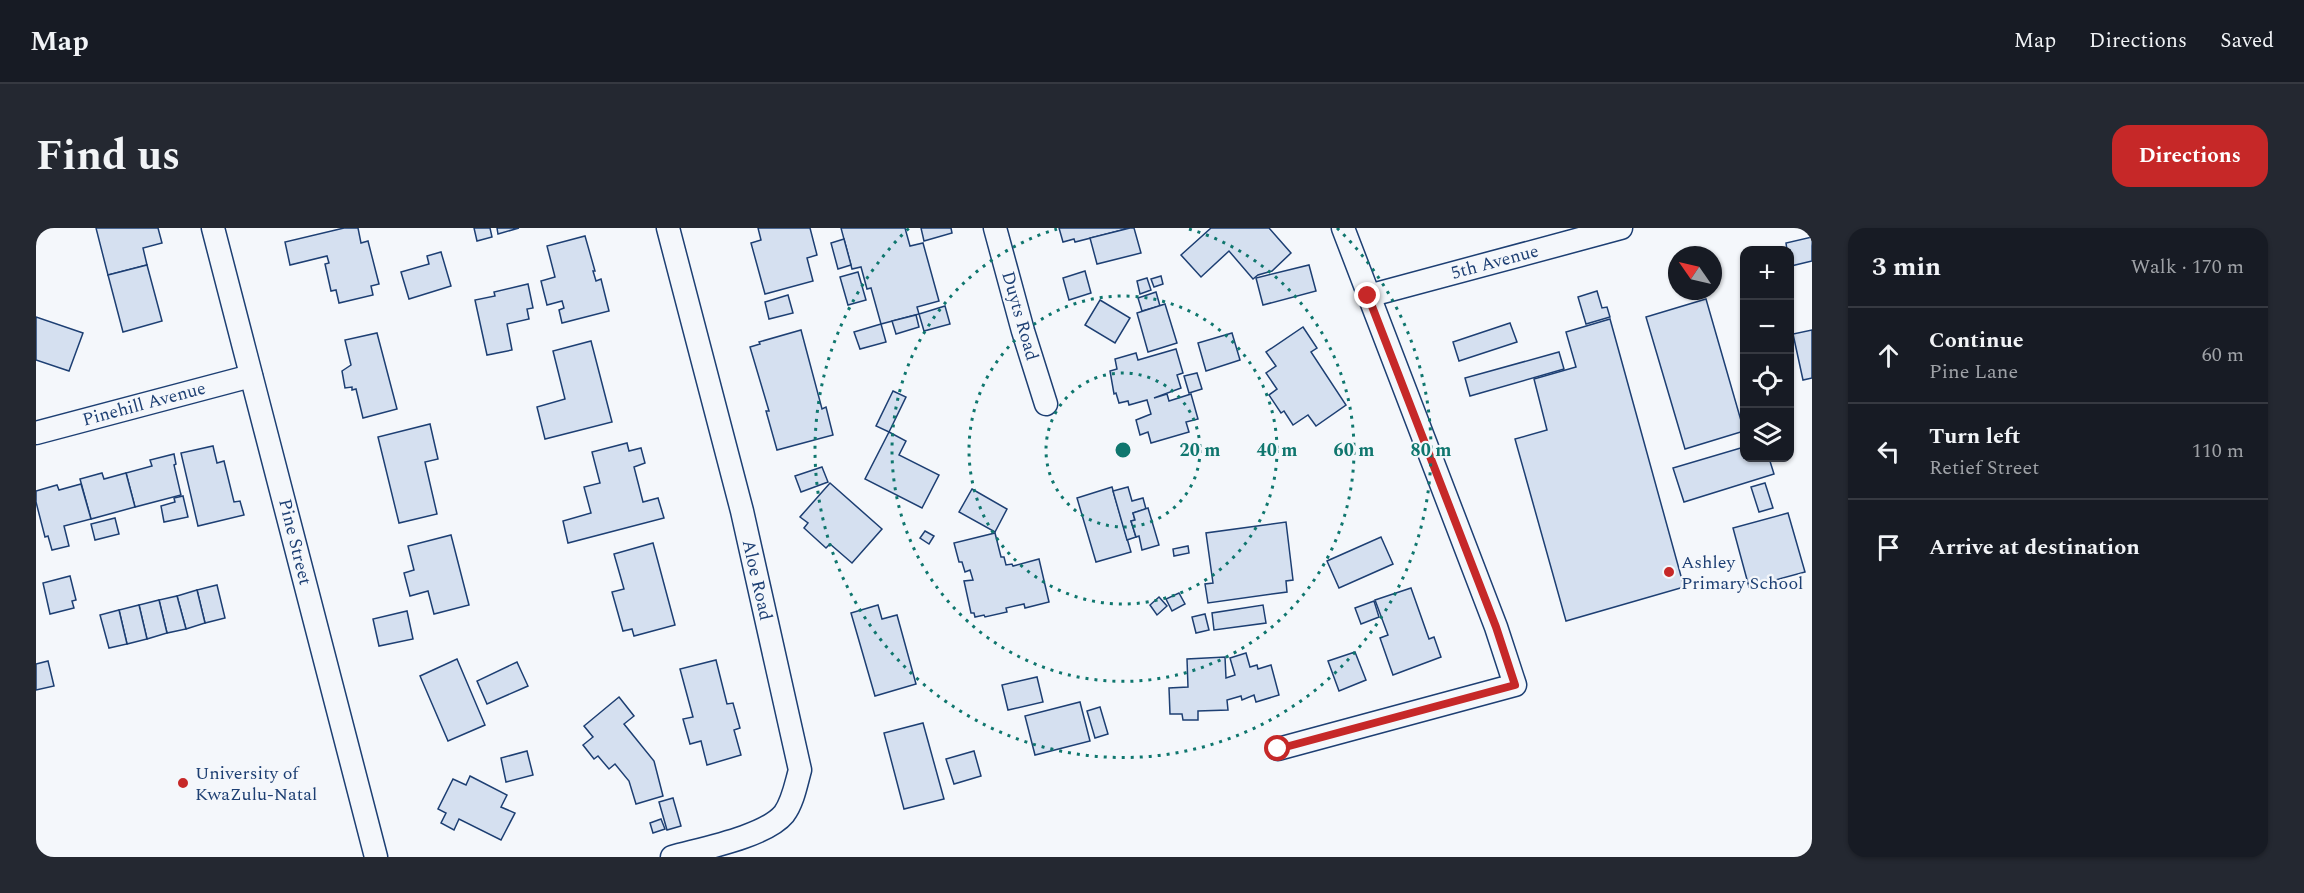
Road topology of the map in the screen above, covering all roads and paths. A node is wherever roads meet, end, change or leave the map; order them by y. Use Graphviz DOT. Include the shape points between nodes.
graph roads {
  1 [pos="213,228"];
  2 [pos="668,228"];
  3 [pos="996,228"];
  4 [pos="1343,228"];
  5 [pos="1621,228"];
  6 [pos="1368,296"];
  7 [pos="252,376"];
  8 [pos="1046,404"];
  9 [pos="36,433"];
  10 [pos="1278,749"];
  11 [pos="375,857"];
  12 [pos="672,857"];
  1 -- 7 [label="street, Pine Street"];
  2 -- 12 [label="street, Aloe Road" via="742,511 800,770 783,814 738,839"];
  3 -- 8 [label="street, Duyts Road"];
  4 -- 6 [label="street"];
  5 -- 6 [label="street, 5th Avenue"];
  6 -- 10 [label="street" via="1515,685"];
  7 -- 9 [label="street, Pinehill Avenue"];
  7 -- 11 [label="street, Pine Street"];
}
